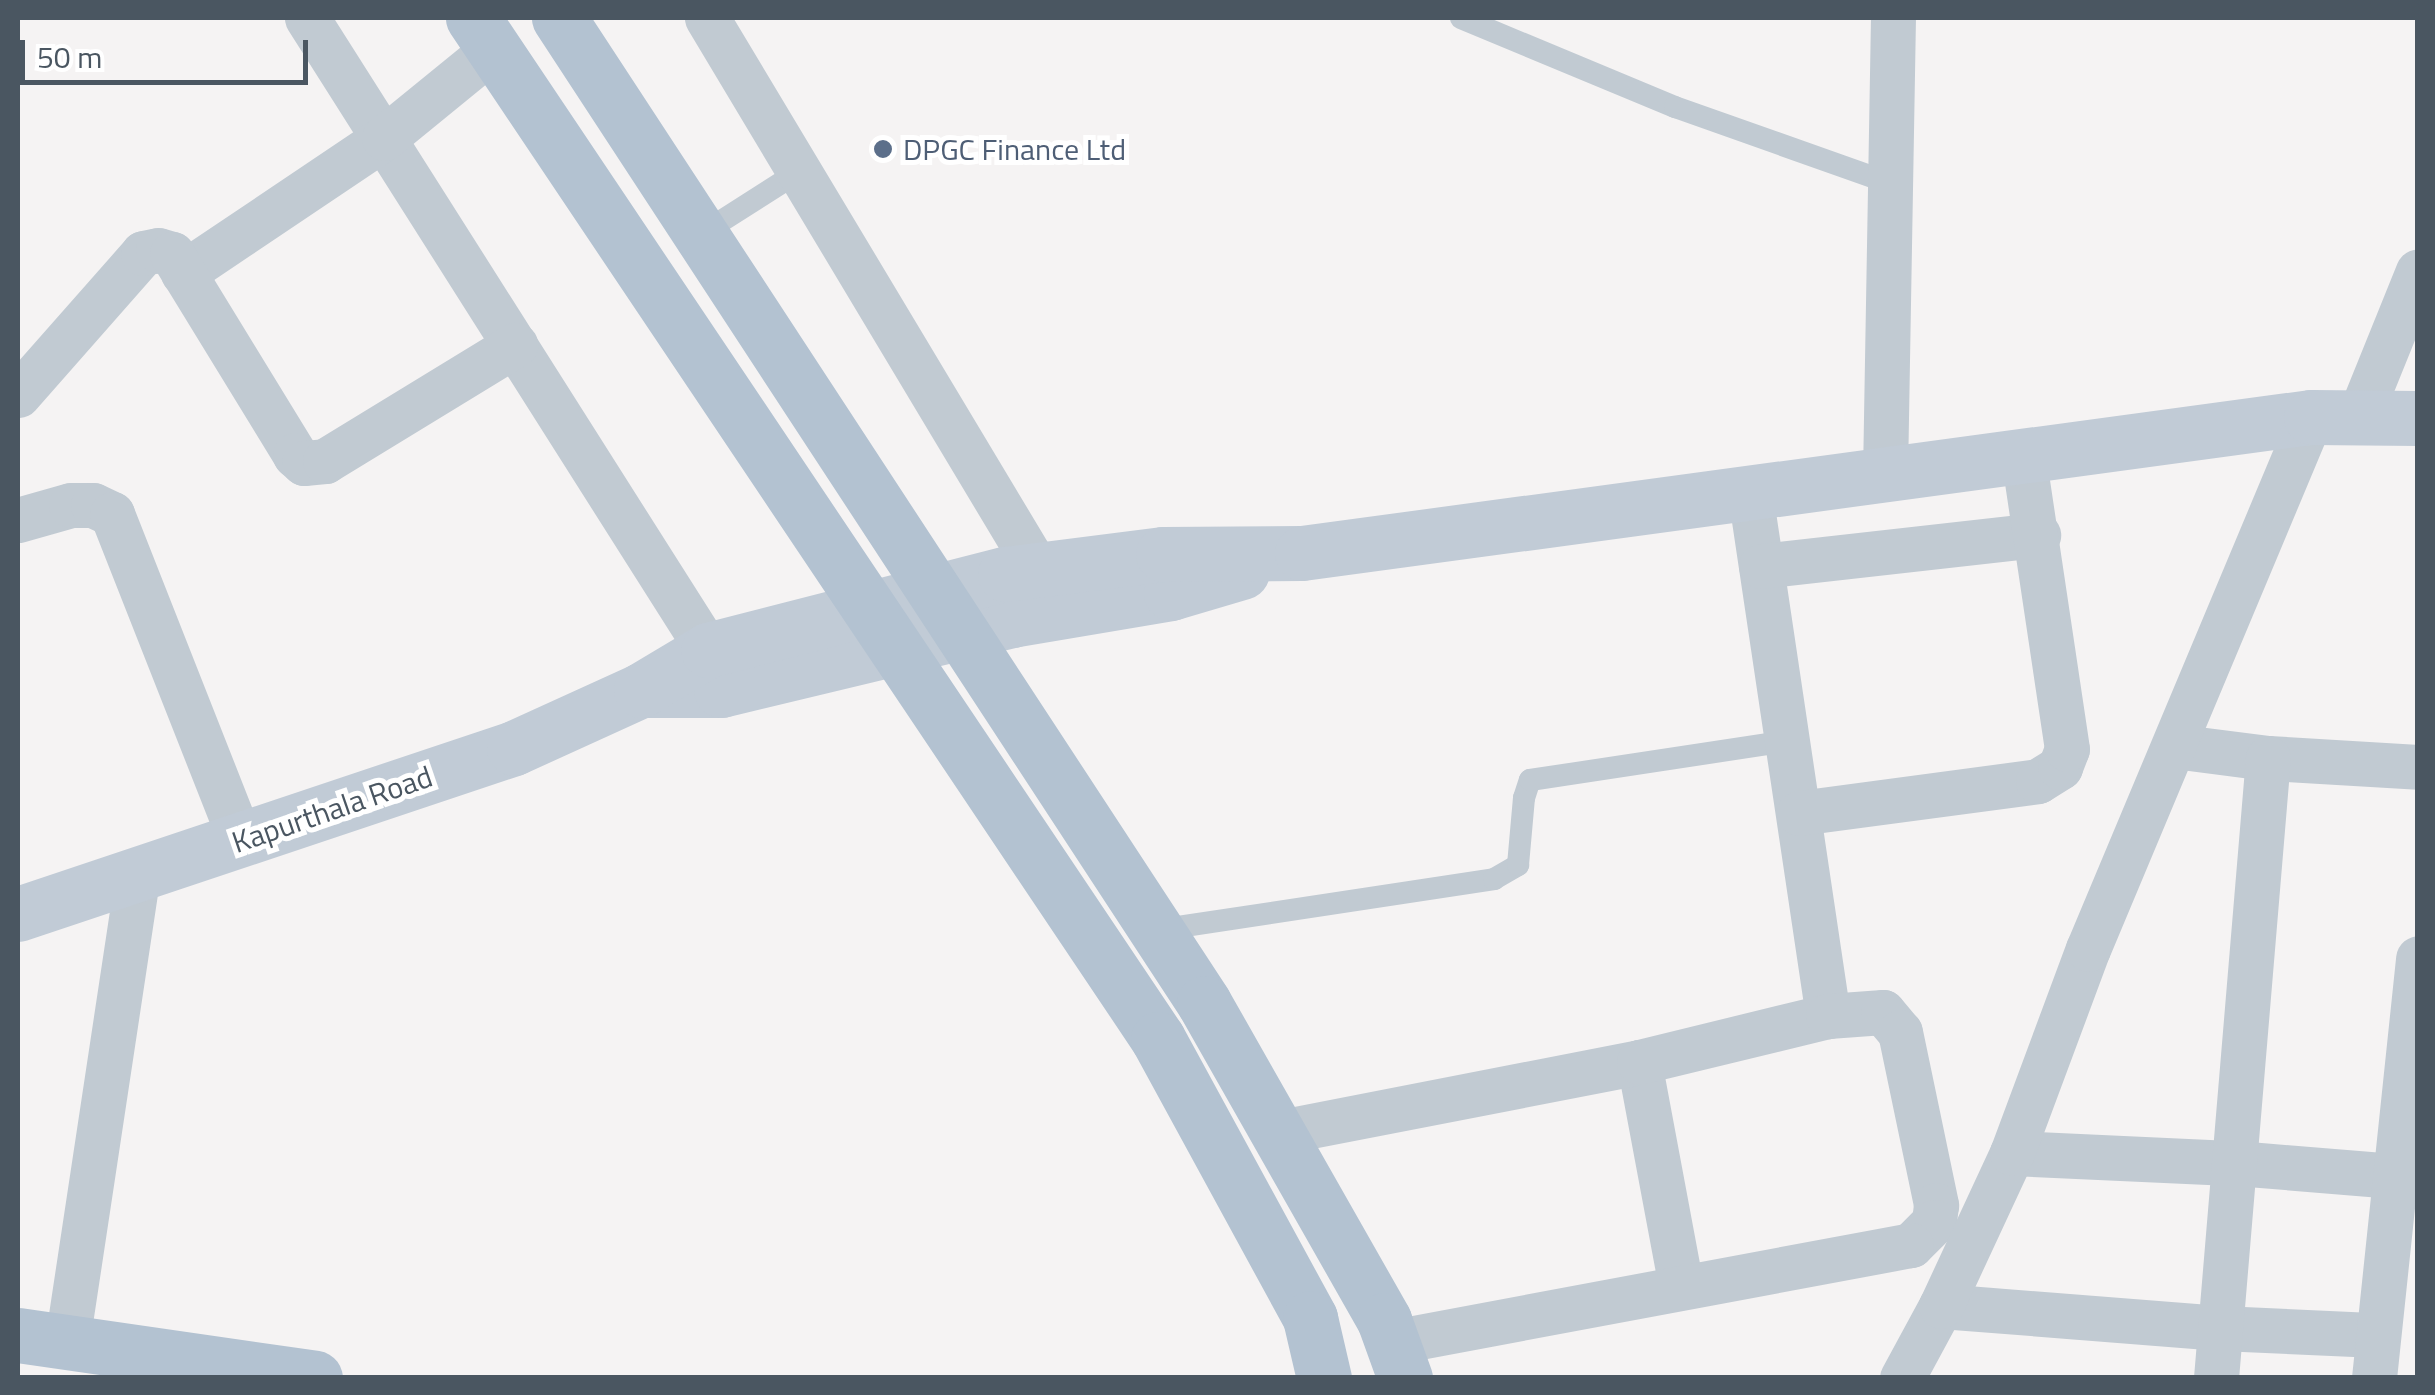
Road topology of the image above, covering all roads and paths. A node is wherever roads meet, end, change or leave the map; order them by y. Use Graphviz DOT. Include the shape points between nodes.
graph roads {
  1 [pos="307,18"];
  2 [pos="559,18"];
  3 [pos="708,18"];
  4 [pos="1462,18"];
  5 [pos="1892,18"];
  6 [pos="482,34"];
  7 [pos="384,138"];
  8 [pos="800,172"];
  9 [pos="1890,183"];
  10 [pos="700,234"];
  11 [pos="2418,271"];
  12 [pos="183,273"];
  13 [pos="515,345"];
  14 [pos="18,395"];
  15 [pos="2334,417"];
  16 [pos="2418,418"];
  17 [pos="2023,456"];
  18 [pos="1885,475"];
  19 [pos="1750,493"];
  20 [pos="18,520"];
  21 [pos="2038,535"];
  22 [pos="1302,553"];
  23 [pos="1761,566"];
  24 [pos="1038,570"];
  25 [pos="948,612"];
  26 [pos="883,628"];
  27 [pos="708,650"];
  28 [pos="641,690"];
  29 [pos="1788,741"];
  30 [pos="2174,746"];
  31 [pos="2268,758"];
  32 [pos="2418,767"];
  33 [pos="1799,814"];
  34 [pos="240,841"];
  35 [pos="138,870"];
  36 [pos="18,914"];
  37 [pos="1158,930"];
  38 [pos="2418,958"];
  39 [pos="1828,1016"];
  40 [pos="1638,1062"];
  41 [pos="1280,1132"];
  42 [pos="2012,1152"];
  43 [pos="2236,1163"];
  44 [pos="2408,1177"];
  45 [pos="1680,1286"];
  46 [pos="1941,1306"];
  47 [pos="2220,1328"];
  48 [pos="54,1352"];
  49 [pos="2376,1356"];
  50 [pos="1399,1360"];
  51 [pos="18,1368"];
  52 [pos="315,1378"];
  53 [pos="1324,1378"];
  54 [pos="1902,1378"];
  55 [pos="2216,1378"];
  1 -- 7 [label="street"];
  2 -- 10 [label="main road"];
  3 -- 8 [label="street"];
  4 -- 9 [label="lane" via="1675,107"];
  5 -- 9 [label="street"];
  6 -- 7 [label="street"];
  6 -- 26 [label="main road"];
  7 -- 12 [label="street"];
  7 -- 13 [label="street"];
  8 -- 10 [label="lane"];
  8 -- 24 [label="street"];
  9 -- 18 [label="street"];
  10 -- 25 [label="main road"];
  11 -- 15 [label="street"];
  12 -- 13 [label="street" via="304,463 325,461"];
  12 -- 14 [label="street" via="172,254 143,253"];
  13 -- 27 [label="street"];
  15 -- 16 [label="main road"];
  15 -- 17 [label="main road"];
  15 -- 30 [label="street"];
  17 -- 18 [label="main road"];
  17 -- 21 [label="street"];
  18 -- 19 [label="main road"];
  19 -- 22 [label="main road"];
  19 -- 23 [label="street"];
  20 -- 34 [label="street" via="71,506 112,514"];
  21 -- 23 [label="street"];
  21 -- 33 [label="street" via="2067,749 2060,767 2038,781"];
  22 -- 24 [label="main road" via="1163,554"];
  22 -- 25 [label="main road" via="1172,593"];
  23 -- 29 [label="street"];
  24 -- 25 [label="main road"];
  25 -- 26 [label="main road"];
  25 -- 37 [label="main road"];
  26 -- 27 [label="main road, Kapurthala Road"];
  26 -- 28 [label="main road" via="721,690"];
  26 -- 53 [label="main road" via="1158,1039 1310,1318"];
  27 -- 28 [label="main road, Kapurthala Road"];
  28 -- 34 [label="main road, Kapurthala Road" via="514,748"];
  29 -- 33 [label="street"];
  29 -- 37 [label="lane" via="1530,780 1518,865 1494,880"];
  30 -- 31 [label="street"];
  30 -- 42 [label="street"];
  31 -- 32 [label="street"];
  31 -- 43 [label="street"];
  33 -- 39 [label="street"];
  34 -- 35 [label="main road, Kapurthala Road"];
  35 -- 36 [label="main road, Kapurthala Road"];
  35 -- 48 [label="street"];
  37 -- 41 [label="main road"];
  38 -- 44 [label="street"];
  39 -- 40 [label="street"];
  39 -- 45 [label="street" via="1883,1012 1900,1032 1936,1204 1934,1222 1910,1244"];
  40 -- 41 [label="street"];
  40 -- 45 [label="street"];
  41 -- 50 [label="main road"];
  42 -- 43 [label="street"];
  42 -- 46 [label="street"];
  43 -- 44 [label="street"];
  43 -- 47 [label="street"];
  44 -- 49 [label="street"];
  45 -- 50 [label="street"];
  46 -- 47 [label="street"];
  46 -- 54 [label="street"];
  47 -- 49 [label="street"];
  47 -- 55 [label="street"];
  48 -- 51 [label="main road"];
  48 -- 52 [label="main road"];
}
